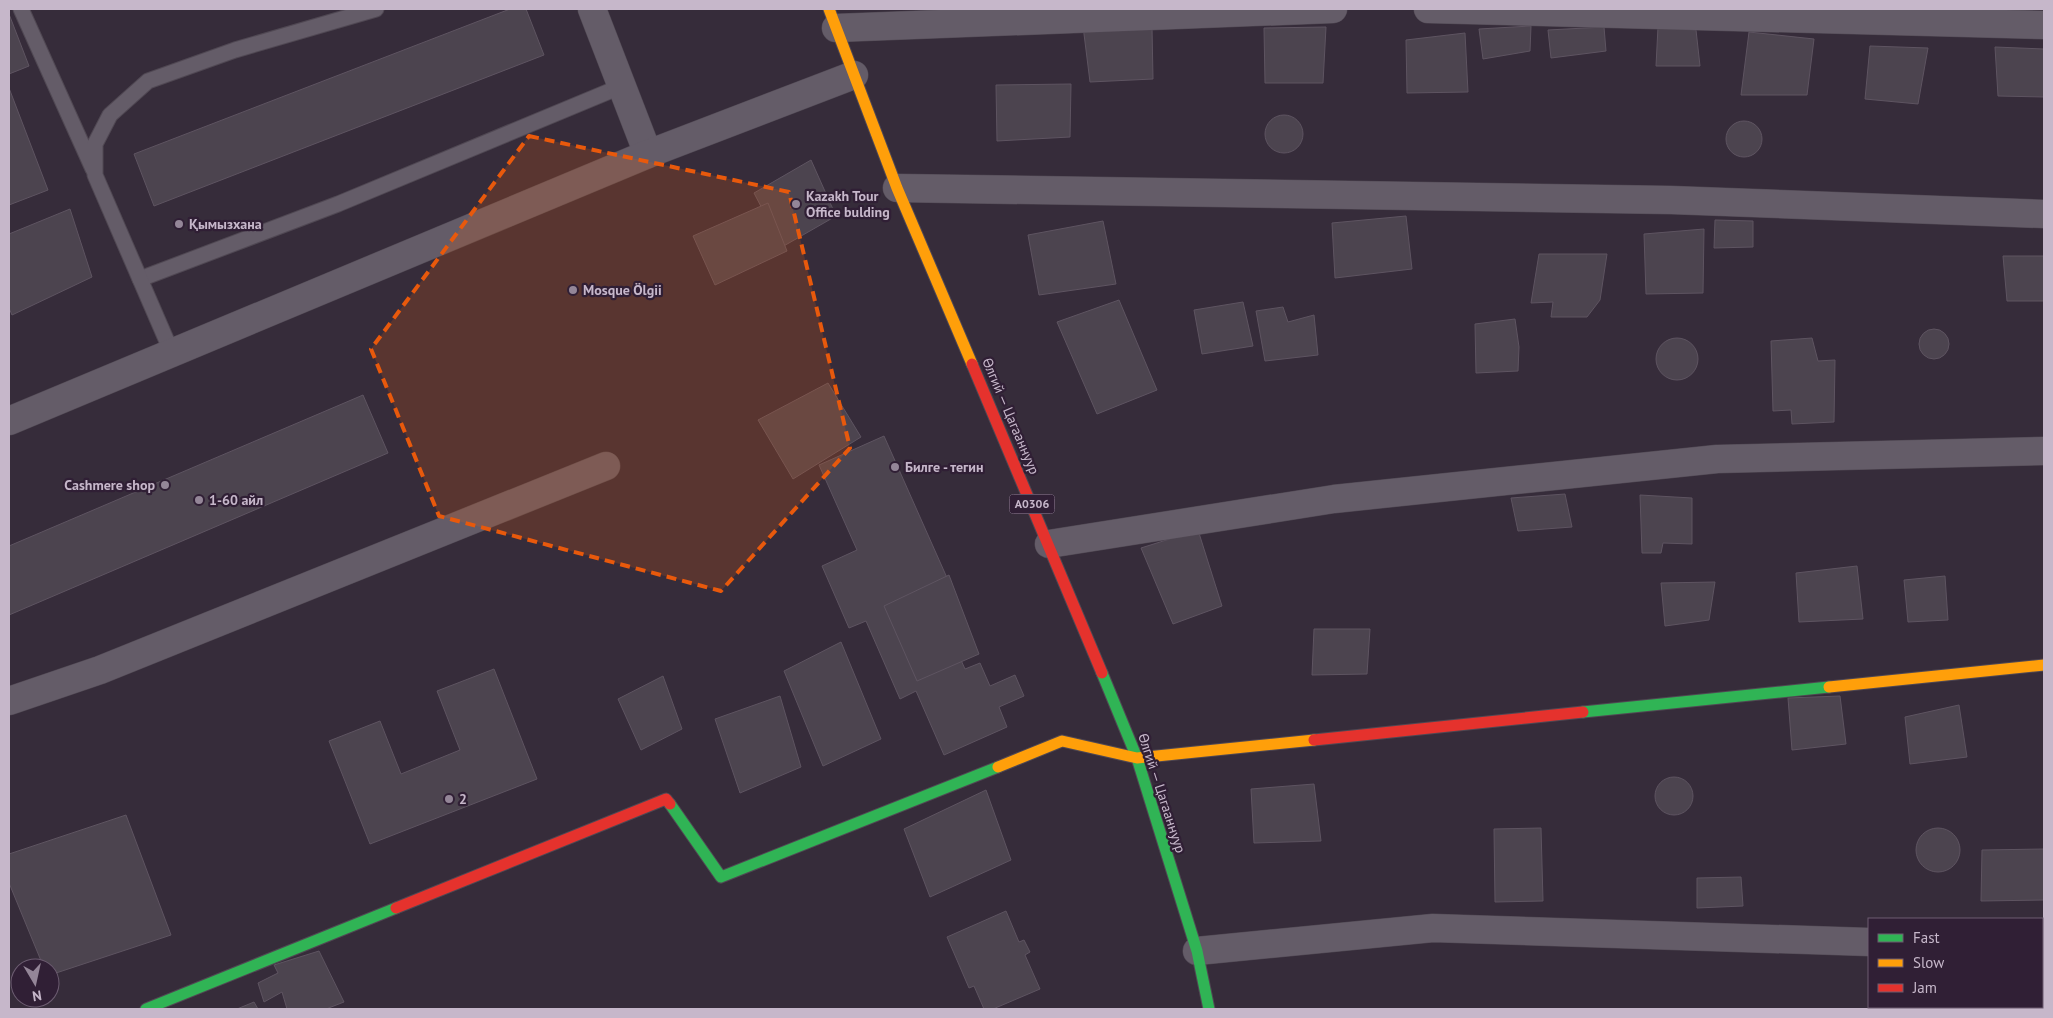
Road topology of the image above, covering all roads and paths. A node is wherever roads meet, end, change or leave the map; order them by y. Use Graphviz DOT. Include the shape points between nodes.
graph roads {
  1 [pos="21,9"];
  2 [pos="376,9"];
  3 [pos="592,9"];
  4 [pos="1333,9"];
  5 [pos="1428,9"];
  6 [pos="833,18"];
  7 [pos="2044,25"];
  8 [pos="854,75"];
  9 [pos="622,86"];
  10 [pos="648,154"];
  11 [pos="95,175"];
  12 [pos="897,188"];
  13 [pos="2044,214"];
  14 [pos="140,279"];
  15 [pos="172,353"];
  16 [pos="9,421"];
  17 [pos="2044,451"];
  18 [pos="606,466"];
  19 [pos="1049,544"];
  20 [pos="2044,665"];
  21 [pos="9,701"];
  22 [pos="1136,758"];
  23 [pos="1868,942"];
  24 [pos="1197,951"];
  25 [pos="146,1009"];
  26 [pos="1209,1009"];
  1 -- 11 [label="lane"];
  2 -- 11 [label="lane" via="235,50 148,81 110,115 95,144"];
  3 -- 9 [label="street"];
  4 -- 6 [label="street"];
  5 -- 7 [label="street"];
  6 -- 8 [label="main road, Өлгий — Цагааннуур / A0306"];
  8 -- 10 [label="street"];
  8 -- 12 [label="main road, Өлгий — Цагааннуур / A0306"];
  9 -- 10 [label="street"];
  9 -- 14 [label="lane" via="338,204"];
  10 -- 15 [label="street"];
  11 -- 14 [label="lane"];
  12 -- 13 [label="street" via="1661,200"];
  12 -- 19 [label="main road, Өлгий — Цагааннуур / A0306"];
  14 -- 15 [label="lane"];
  15 -- 16 [label="street"];
  17 -- 19 [label="street" via="1718,459 1334,499"];
  18 -- 21 [label="street" via="100,670"];
  19 -- 22 [label="main road, Өлгий — Цагааннуур / A0306"];
  20 -- 22 [label="main road"];
  22 -- 24 [label="main road, Өлгий — Цагааннуур / A0306"];
  22 -- 25 [label="main road" via="1062,741 721,877 666,800"];
  23 -- 24 [label="street" via="1433,928"];
  24 -- 26 [label="main road, Өлгий — Цагааннуур / A0306"];
}
